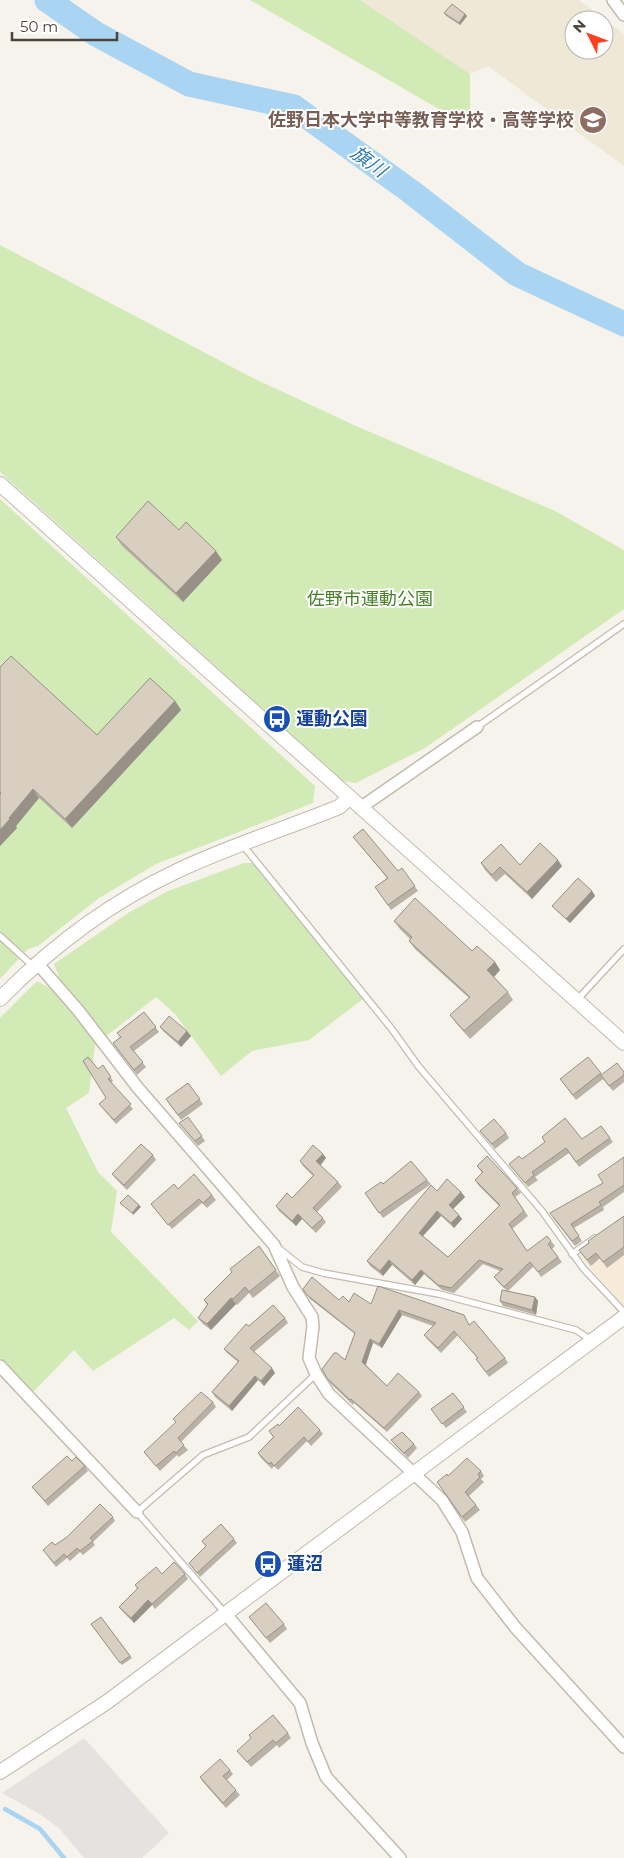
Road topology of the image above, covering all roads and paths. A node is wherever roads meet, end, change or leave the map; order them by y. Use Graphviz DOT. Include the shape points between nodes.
graph roads {
  1 [pos="613,0"];
  2 [pos="624,15"];
  3 [pos="0,484"];
  4 [pos="624,624"];
  5 [pos="477,727"];
  6 [pos="349,798"];
  7 [pos="360,808"];
  8 [pos="242,844"];
  9 [pos="0,936"];
  10 [pos="624,949"];
  11 [pos="35,964"];
  12 [pos="0,999"];
  13 [pos="577,1000"];
  14 [pos="624,1043"];
  15 [pos="602,1232"];
  16 [pos="274,1245"];
  17 [pos="572,1254"];
  18 [pos="624,1312"];
  19 [pos="624,1317"];
  20 [pos="593,1341"];
  21 [pos="0,1366"];
  22 [pos="316,1374"];
  23 [pos="414,1474"];
  24 [pos="137,1512"];
  25 [pos="225,1613"];
  26 [pos="624,1747"];
  27 [pos="0,1772"];
  28 [pos="400,1858"];
  1 -- 2 [label="street"];
  3 -- 6 [label="street"];
  4 -- 5 [label="lane"];
  5 -- 7 [label="street"];
  6 -- 7 [label="street"];
  6 -- 8 [label="street" via="339,807"];
  7 -- 13 [label="street"];
  8 -- 11 [label="street" via="178,870 115,904 64,939"];
  8 -- 17 [label="lane" via="419,1067 542,1211"];
  9 -- 11 [label="lane"];
  10 -- 13 [label="lane"];
  11 -- 12 [label="street"];
  11 -- 16 [label="street" via="78,1010 138,1088"];
  13 -- 14 [label="street"];
  15 -- 17 [label="lane"];
  16 -- 20 [label="lane" via="309,1269 439,1294 576,1330"];
  16 -- 22 [label="street" via="293,1287 312,1317 309,1358"];
  17 -- 18 [label="lane"];
  19 -- 20 [label="street"];
  20 -- 23 [label="street"];
  21 -- 24 [label="street"];
  22 -- 23 [label="street" via="335,1400"];
  22 -- 24 [label="lane" via="250,1437 203,1455"];
  23 -- 25 [label="street"];
  23 -- 26 [label="street" via="442,1500 452,1515 467,1544 477,1578 515,1627"];
  24 -- 25 [label="lane"];
  25 -- 27 [label="street" via="107,1702"];
  25 -- 28 [label="street" via="300,1703 326,1777"];
}
